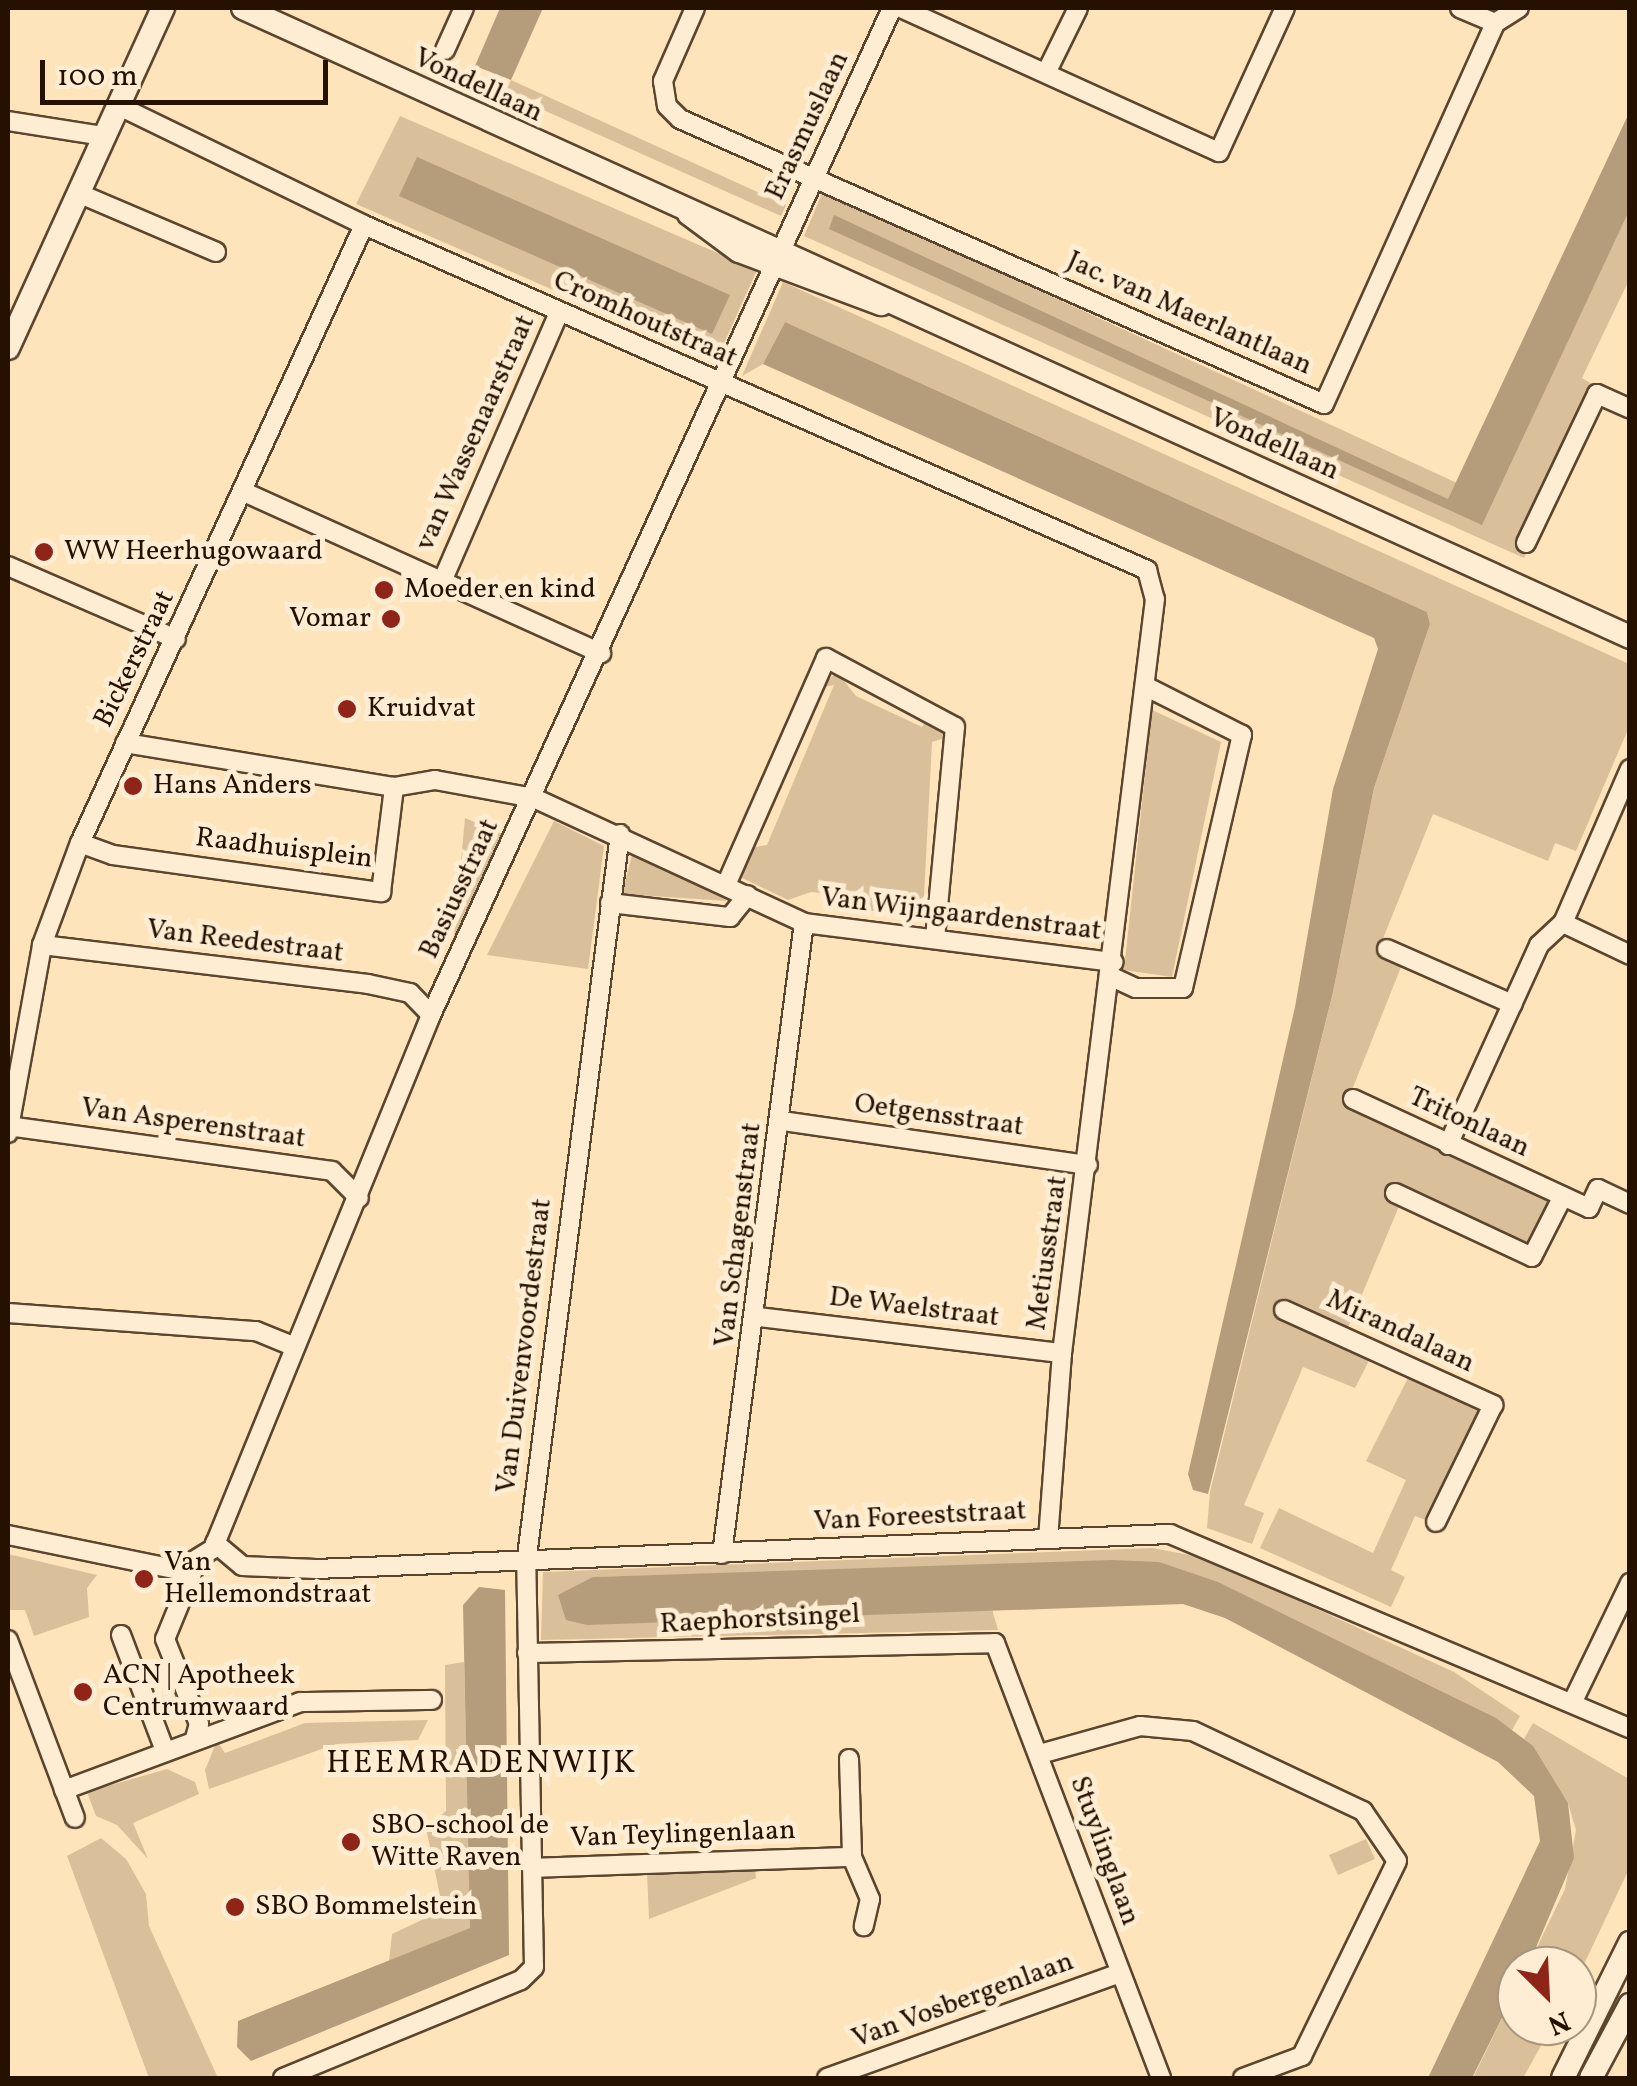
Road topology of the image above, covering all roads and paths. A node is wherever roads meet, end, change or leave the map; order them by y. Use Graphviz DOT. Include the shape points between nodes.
graph roads {
  1 [pos="164,8"];
  2 [pos="243,8"];
  3 [pos="464,8"];
  4 [pos="695,8"];
  5 [pos="892,8"];
  6 [pos="901,8"];
  7 [pos="1078,8"];
  8 [pos="1285,8"];
  9 [pos="1460,8"];
  10 [pos="1519,8"];
  11 [pos="1495,23"];
  12 [pos="445,50"];
  13 [pos="1048,69"];
  14 [pos="117,105"];
  15 [pos="8,121"];
  16 [pos="103,136"];
  17 [pos="814,179"];
  18 [pos="78,193"];
  19 [pos="364,224"];
  20 [pos="216,252"];
  21 [pos="778,257"];
  22 [pos="559,312"];
  23 [pos="8,348"];
  24 [pos="719,384"];
  25 [pos="1630,409"];
  26 [pos="244,492"];
  27 [pos="1526,544"];
  28 [pos="8,566"];
  29 [pos="444,577"];
  30 [pos="1152,579"];
  31 [pos="1630,637"];
  32 [pos="176,639"];
  33 [pos="601,653"];
  34 [pos="1145,686"];
  35 [pos="124,743"];
  36 [pos="1630,769"];
  37 [pos="394,787"];
  38 [pos="534,798"];
  39 [pos="620,834"];
  40 [pos="80,843"];
  41 [pos="726,886"];
  42 [pos="748,895"];
  43 [pos="610,903"];
  44 [pos="1562,922"];
  45 [pos="804,923"];
  46 [pos="935,938"];
  47 [pos="42,946"];
  48 [pos="1387,948"];
  49 [pos="1630,955"];
  50 [pos="1113,970"];
  51 [pos="1512,1004"];
  52 [pos="431,1016"];
  53 [pos="1353,1100"];
  54 [pos="782,1121"];
  55 [pos="8,1129"];
  56 [pos="1448,1145"];
  57 [pos="1088,1165"];
  58 [pos="1394,1193"];
  59 [pos="1563,1196"];
  60 [pos="359,1198"];
  61 [pos="1630,1204"];
  62 [pos="1284,1310"];
  63 [pos="8,1313"];
  64 [pos="758,1317"];
  65 [pos="295,1347"];
  66 [pos="1062,1353"];
  67 [pos="1436,1522"];
  68 [pos="8,1535"];
  69 [pos="1048,1538"];
  70 [pos="215,1543"];
  71 [pos="722,1554"];
  72 [pos="526,1564"];
  73 [pos="194,1566"];
  74 [pos="1630,1583"];
  75 [pos="122,1635"];
  76 [pos="8,1640"];
  77 [pos="995,1643"];
  78 [pos="527,1653"];
  79 [pos="11,1662"];
  80 [pos="1574,1699"];
  81 [pos="432,1700"];
  82 [pos="1630,1728"];
  83 [pos="196,1738"];
  84 [pos="165,1751"];
  85 [pos="1040,1754"];
  86 [pos="849,1760"];
  87 [pos="64,1790"];
  88 [pos="75,1818"];
  89 [pos="852,1858"];
  90 [pos="532,1868"];
  91 [pos="864,1926"];
  92 [pos="1630,1943"];
  93 [pos="1118,1974"];
  94 [pos="1630,2006"];
  95 [pos="283,2078"];
  96 [pos="827,2078"];
  97 [pos="1160,2078"];
  98 [pos="1243,2078"];
  99 [pos="1563,2078"];
  100 [pos="1591,2078"];
  1 -- 14 [label="street"];
  2 -- 21 [label="street, Vondellaan"];
  3 -- 12 [label="street"];
  4 -- 17 [label="street" via="663,81 666,106"];
  5 -- 17 [label="street, Erasmuslaan"];
  6 -- 13 [label="street"];
  7 -- 13 [label="street"];
  8 -- 13 [label="street" via="1219,152"];
  9 -- 11 [label="street"];
  10 -- 11 [label="street"];
  11 -- 17 [label="street, Jac. van Maerlantlaan" via="1324,404"];
  14 -- 16 [label="street"];
  14 -- 19 [label="street, Cromhoutstraat"];
  15 -- 16 [label="street"];
  16 -- 18 [label="street"];
  17 -- 21 [label="street, Erasmuslaan"];
  18 -- 20 [label="street"];
  18 -- 23 [label="street"];
  19 -- 22 [label="street, Cromhoutstraat"];
  19 -- 26 [label="street, Bickerstraat"];
  21 -- 24 [label="street, Basiusstraat"];
  21 -- 31 [label="street, Vondellaan"];
  22 -- 24 [label="street, Cromhoutstraat"];
  22 -- 29 [label="street, van Wassenaarstraat"];
  24 -- 30 [label="street, Cromhoutstraat" via="1130,560"];
  24 -- 33 [label="street, Basiusstraat"];
  25 -- 27 [label="street" via="1597,394"];
  26 -- 29 [label="street"];
  26 -- 32 [label="street, Bickerstraat"];
  28 -- 32 [label="street"];
  29 -- 33 [label="street"];
  30 -- 34 [label="street, Metiusstraat"];
  32 -- 35 [label="street, Bickerstraat"];
  33 -- 38 [label="street, Basiusstraat"];
  34 -- 50 [label="street, Metiusstraat"];
  34 -- 50 [label="street" via="1242,734 1183,988 1136,988"];
  35 -- 37 [label="street"];
  35 -- 40 [label="street, Bickerstraat"];
  36 -- 44 [label="street"];
  37 -- 38 [label="street" via="435,780"];
  37 -- 40 [label="street, Raadhuisplein" via="381,892 112,856"];
  38 -- 39 [label="street, Van Wijngaardenstraat"];
  38 -- 52 [label="street, Basiusstraat"];
  39 -- 41 [label="street, Van Wijngaardenstraat"];
  39 -- 43 [label="street, Van Duivenvoordestraat"];
  40 -- 47 [label="street, Bickerstraat"];
  41 -- 42 [label="street, Van Wijngaardenstraat"];
  41 -- 46 [label="street" via="826,658 955,727"];
  42 -- 43 [label="street" via="730,917"];
  42 -- 45 [label="street, Van Wijngaardenstraat"];
  43 -- 72 [label="street, Van Duivenvoordestraat"];
  44 -- 49 [label="street"];
  44 -- 51 [label="street" via="1539,945"];
  45 -- 46 [label="street, Van Wijngaardenstraat"];
  45 -- 54 [label="street, Van Schagenstraat"];
  46 -- 50 [label="street, Van Wijngaardenstraat"];
  47 -- 52 [label="street, Van Reedestraat" via="368,984 410,993"];
  47 -- 55 [label="street, Bickerstraat"];
  48 -- 51 [label="street"];
  50 -- 57 [label="street, Metiusstraat"];
  51 -- 56 [label="street"];
  52 -- 60 [label="street, Basiusstraat"];
  53 -- 56 [label="street, Tritonlaan"];
  54 -- 57 [label="street, Oetgensstraat"];
  54 -- 64 [label="street, Van Schagenstraat"];
  55 -- 60 [label="street, Van Asperenstraat" via="332,1171"];
  56 -- 59 [label="street, Tritonlaan"];
  57 -- 66 [label="street, Metiusstraat"];
  58 -- 59 [label="street" via="1532,1257"];
  59 -- 61 [label="street" via="1590,1208 1598,1190"];
  60 -- 65 [label="street, Basiusstraat"];
  62 -- 67 [label="street, Mirandalaan" via="1493,1405"];
  63 -- 65 [label="street" via="256,1331"];
  64 -- 66 [label="street, De Waelstraat"];
  64 -- 71 [label="street, Van Schagenstraat"];
  65 -- 70 [label="street, Basiusstraat"];
  66 -- 69 [label="street, Metiusstraat"];
  68 -- 73 [label="street" via="179,1570"];
  69 -- 71 [label="street, Van Foreeststraat"];
  69 -- 80 [label="street, Van Foreeststraat" via="1170,1534"];
  70 -- 72 [label="street, Van Foreeststraat" via="252,1568"];
  70 -- 73 [label="street"];
  71 -- 72 [label="street, Van Foreeststraat"];
  72 -- 78 [label="street, Van Duivenvoordestraat"];
  73 -- 83 [label="street" via="166,1643 199,1724"];
  74 -- 80 [label="street"];
  75 -- 84 [label="street"];
  76 -- 79 [label="street"];
  77 -- 78 [label="street, Raephorstsingel"];
  77 -- 85 [label="street, Stuylinglaan"];
  78 -- 90 [label="street, Van Duivenvoordestraat"];
  79 -- 87 [label="street"];
  80 -- 82 [label="street, Van Foreeststraat"];
  81 -- 83 [label="street" via="300,1702"];
  83 -- 84 [label="street"];
  84 -- 87 [label="street"];
  85 -- 93 [label="street, Stuylinglaan"];
  85 -- 98 [label="street" via="1140,1726 1193,1731 1363,1811 1398,1861 1302,2056"];
  86 -- 89 [label="street"];
  87 -- 88 [label="street"];
  89 -- 90 [label="street, Van Teylingenlaan"];
  89 -- 91 [label="street" via="870,1899"];
  90 -- 95 [label="street, Van Teylingenlaan" via="536,1958 529,1974"];
  92 -- 99 [label="street"];
  93 -- 96 [label="street, Van Vosbergenlaan"];
  93 -- 97 [label="street, Stuylinglaan"];
  94 -- 100 [label="street"];
}
